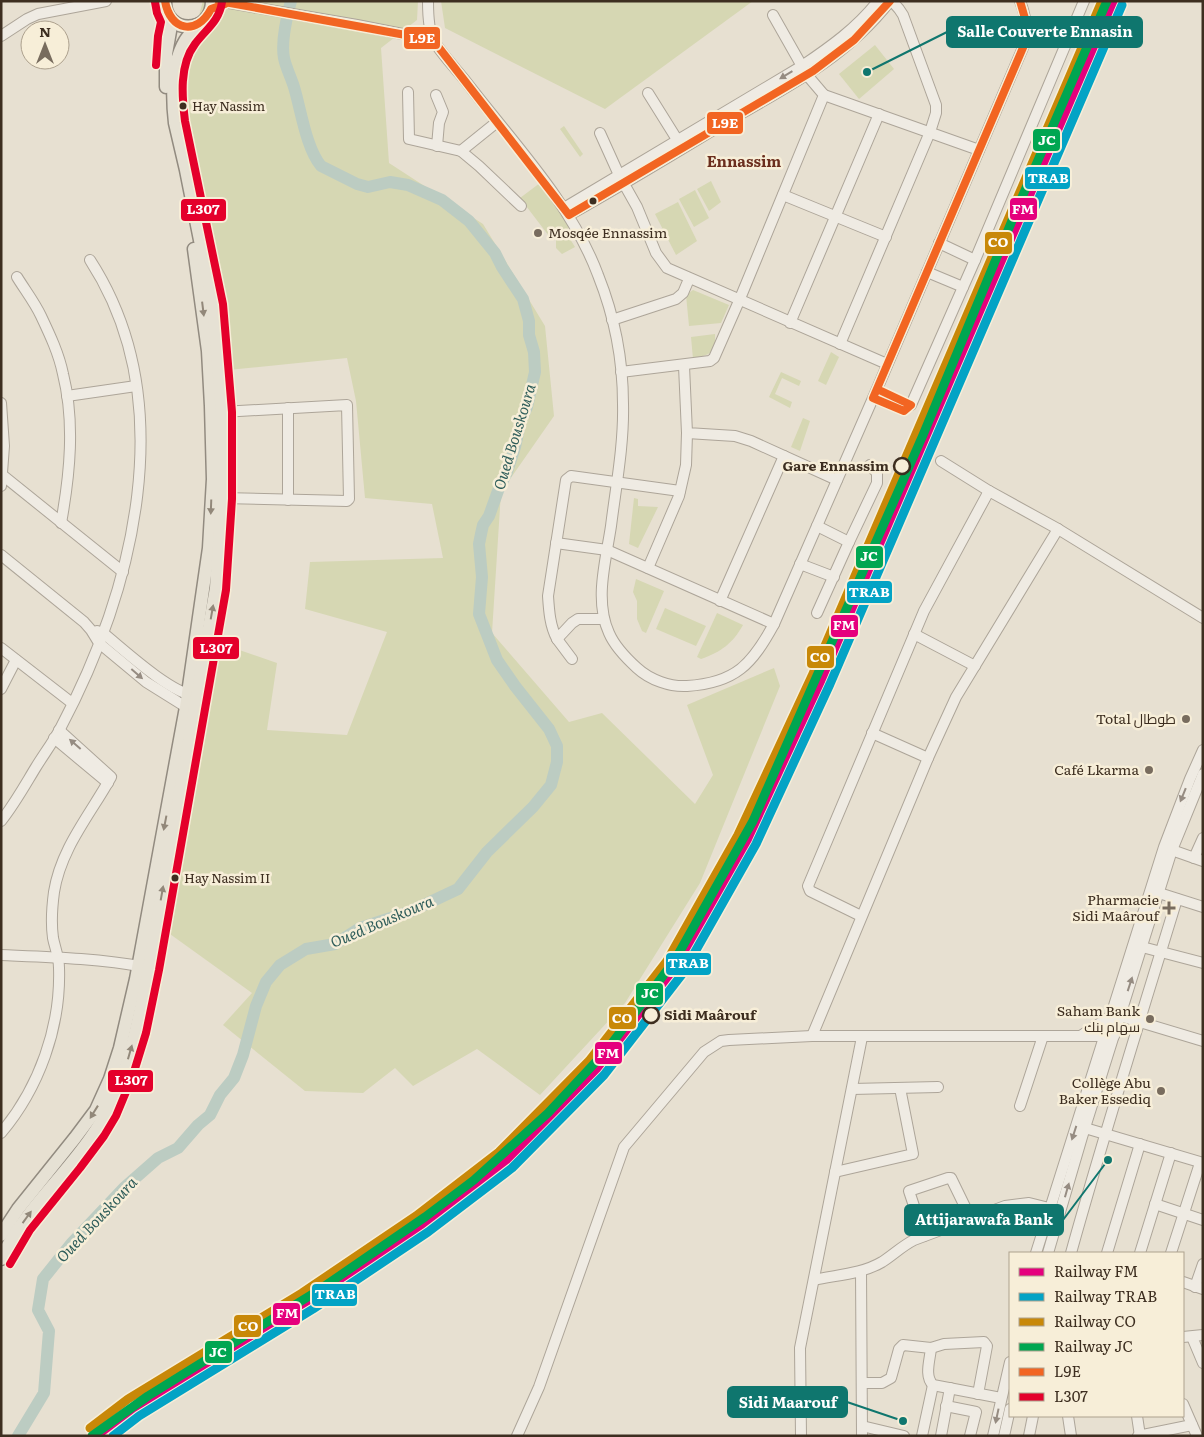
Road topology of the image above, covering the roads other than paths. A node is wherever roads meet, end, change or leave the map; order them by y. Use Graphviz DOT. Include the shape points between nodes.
graph roads {
  1 [pos="106,1"];
  2 [pos="165,1"];
  3 [pos="428,1"];
  4 [pos="878,1"];
  5 [pos="891,1"];
  6 [pos="1020,1"];
  7 [pos="1084,1"];
  8 [pos="216,4"];
  9 [pos="773,15"];
  10 [pos="172,20"];
  11 [pos="197,25"];
  12 [pos="1,36"];
  13 [pos="433,40"];
  14 [pos="805,70"];
  15 [pos="408,92"];
  16 [pos="648,93"];
  17 [pos="436,95"];
  18 [pos="824,95"];
  19 [pos="879,114"];
  20 [pos="497,122"];
  21 [pos="930,132"];
  22 [pos="600,133"];
  23 [pos="678,141"];
  24 [pos="437,146"];
  25 [pos="979,150"];
  26 [pos="461,151"];
  27 [pos="622,179"];
  28 [pos="783,195"];
  29 [pos="521,206"];
  30 [pos="567,212"];
  31 [pos="836,216"];
  32 [pos="886,237"];
  33 [pos="939,243"];
  34 [pos="90,260"];
  35 [pos="975,260"];
  36 [pos="927,272"];
  37 [pos="17,277"];
  38 [pos="689,279"];
  39 [pos="962,287"];
  40 [pos="740,301"];
  41 [pos="612,320"];
  42 [pos="790,323"];
  43 [pos="840,344"];
  44 [pos="887,364"];
  45 [pos="684,366"];
  46 [pos="621,372"];
  47 [pos="136,386"];
  48 [pos="67,396"];
  49 [pos="1,403"];
  50 [pos="910,405"];
  51 [pos="288,408"];
  52 [pos="222,412"];
  53 [pos="687,433"];
  54 [pos="784,456"];
  55 [pos="941,461"];
  56 [pos="870,465"];
  57 [pos="2,478"];
  58 [pos="837,480"];
  59 [pos="616,483"];
  60 [pos="680,491"];
  61 [pos="989,491"];
  62 [pos="222,498"];
  63 [pos="288,500"];
  64 [pos="61,523"];
  65 [pos="817,526"];
  66 [pos="1058,529"];
  67 [pos="849,542"];
  68 [pos="556,543"];
  69 [pos="607,550"];
  70 [pos="1,556"];
  71 [pos="800,564"];
  72 [pos="648,568"];
  73 [pos="123,572"];
  74 [pos="834,577"];
  75 [pos="720,601"];
  76 [pos="818,613"];
  77 [pos="1203,618"];
  78 [pos="604,619"];
  79 [pos="774,624"];
  80 [pos="92,630"];
  81 [pos="103,633"];
  82 [pos="914,634"];
  83 [pos="557,639"];
  84 [pos="99,643"];
  85 [pos="1,648"];
  86 [pos="572,659"];
  87 [pos="16,660"];
  88 [pos="975,666"];
  89 [pos="1,690"];
  90 [pos="192,702"];
  91 [pos="72,703"];
  92 [pos="872,733"];
  93 [pos="57,734"];
  94 [pos="1202,756"];
  95 [pos="928,758"];
  96 [pos="1203,774"];
  97 [pos="2,822"];
  98 [pos="1203,838"];
  99 [pos="1168,849"];
  100 [pos="1198,859"];
  101 [pos="1159,893"];
  102 [pos="1177,899"];
  103 [pos="1203,907"];
  104 [pos="862,916"];
  105 [pos="1142,947"];
  106 [pos="1161,952"];
  107 [pos="1,954"];
  108 [pos="59,957"];
  109 [pos="1202,961"];
  110 [pos="144,967"];
  111 [pos="1115,1016"];
  112 [pos="1140,1022"];
  113 [pos="812,1036"];
  114 [pos="1043,1036"];
  115 [pos="1081,1036"];
  116 [pos="1109,1036"];
  117 [pos="862,1037"];
  118 [pos="1203,1041"];
  119 [pos="938,1087"];
  120 [pos="900,1088"];
  121 [pos="852,1089"];
  122 [pos="1020,1106"];
  123 [pos="1085,1128"];
  124 [pos="1,1133"];
  125 [pos="1104,1134"];
  126 [pos="1140,1144"];
  127 [pos="1171,1153"];
  128 [pos="1202,1163"];
  129 [pos="836,1172"];
  130 [pos="1155,1204"];
  131 [pos="1049,1208"];
  132 [pos="1184,1214"];
  133 [pos="971,1218"];
  134 [pos="1203,1220"];
  135 [pos="1,1235"];
  136 [pos="924,1236"];
  137 [pos="1036,1252"];
  138 [pos="1048,1252"];
  139 [pos="1071,1252"];
  140 [pos="1107,1252"];
  141 [pos="1140,1252"];
  142 [pos="1171,1252"];
  143 [pos="1,1259"];
  144 [pos="1203,1264"];
  145 [pos="861,1271"];
  146 [pos="814,1280"];
  147 [pos="1184,1285"];
  148 [pos="1199,1288"];
  149 [pos="1203,1335"];
  150 [pos="1187,1337"];
  151 [pos="931,1348"];
  152 [pos="1203,1363"];
  153 [pos="1009,1366"];
  154 [pos="862,1383"];
  155 [pos="933,1385"];
  156 [pos="950,1388"];
  157 [pos="978,1394"];
  158 [pos="1001,1398"];
  159 [pos="946,1406"];
  160 [pos="1184,1406"];
  161 [pos="1009,1414"];
  162 [pos="1033,1417"];
  163 [pos="1068,1417"];
  164 [pos="1136,1417"];
  165 [pos="1192,1425"];
  166 [pos="862,1431"];
  167 [pos="517,1436"];
  168 [pos="800,1436"];
  169 [pos="904,1436"];
  170 [pos="923,1436"];
  171 [pos="941,1436"];
  172 [pos="970,1436"];
  173 [pos="993,1436"];
  174 [pos="1004,1436"];
  175 [pos="1029,1436"];
  176 [pos="1071,1436"];
  177 [pos="1139,1436"];
  178 [pos="1197,1436"];
  1 -- 12 [label="street" via="38,14"];
  2 -- 10 [label="main road"];
  3 -- 13 [label="street"];
  4 -- 14 [label="street"];
  5 -- 14 [label="street" via="853,42"];
  5 -- 21 [label="street" via="903,15 936,105"];
  6 -- 25 [label="street" via="1027,23 1025,43"];
  7 -- 35 [label="street"];
  8 -- 11 [label="main road" via="206,19"];
  8 -- 13 [label="street" via="308,16"];
  9 -- 14 [label="street"];
  10 -- 11 [label="main road" via="183,26"];
  10 -- 90 [label="main road, one-way" via="166,54 167,118 200,281 211,406 209,548"];
  11 -- 52 [label="main road" via="179,54 173,84 174,112 211,290"];
  13 -- 20 [label="street"];
  14 -- 18 [label="street"];
  14 -- 23 [label="street, one-way"];
  14 -- 27 [label="street"];
  15 -- 24 [label="street" via="409,139"];
  16 -- 23 [label="street"];
  17 -- 24 [label="street" via="443,112"];
  18 -- 19 [label="street"];
  18 -- 28 [label="street"];
  19 -- 21 [label="street"];
  19 -- 31 [label="street"];
  20 -- 26 [label="street"];
  20 -- 30 [label="street"];
  21 -- 25 [label="street"];
  21 -- 32 [label="street"];
  22 -- 27 [label="street"];
  23 -- 27 [label="street"];
  24 -- 26 [label="street"];
  25 -- 33 [label="street"];
  26 -- 29 [label="street"];
  27 -- 30 [label="street"];
  27 -- 38 [label="street" via="638,207 661,262"];
  28 -- 31 [label="street"];
  28 -- 40 [label="street"];
  30 -- 41 [label="street" via="598,274"];
  31 -- 32 [label="street"];
  31 -- 42 [label="street"];
  32 -- 43 [label="street"];
  33 -- 35 [label="street"];
  33 -- 36 [label="street"];
  34 -- 47 [label="street" via="102,278 122,326 130,349"];
  35 -- 39 [label="street"];
  36 -- 39 [label="street"];
  36 -- 44 [label="street"];
  37 -- 48 [label="street" via="40,314 54,347"];
  38 -- 40 [label="street"];
  38 -- 41 [label="street" via="676,299"];
  39 -- 50 [label="street"];
  40 -- 42 [label="street"];
  40 -- 45 [label="street" via="714,358 705,363"];
  41 -- 46 [label="street"];
  42 -- 43 [label="street"];
  43 -- 44 [label="street"];
  44 -- 58 [label="street"];
  45 -- 46 [label="street"];
  45 -- 53 [label="street"];
  46 -- 59 [label="street" via="623,422"];
  47 -- 48 [label="street"];
  47 -- 73 [label="street" via="140,451 137,502"];
  48 -- 64 [label="street" via="69,464"];
  49 -- 57 [label="street" via="4,426"];
  51 -- 52 [label="street"];
  51 -- 63 [label="street"];
  51 -- 63 [label="street" via="347,405 349,499"];
  52 -- 62 [label="main road"];
  53 -- 54 [label="street" via="735,436"];
  53 -- 60 [label="street" via="686,465"];
  54 -- 58 [label="street"];
  54 -- 75 [label="street"];
  55 -- 61 [label="street"];
  56 -- 67 [label="street" via="877,473 877,483"];
  57 -- 64 [label="street"];
  58 -- 65 [label="street"];
  59 -- 60 [label="street"];
  59 -- 68 [label="street" via="568,477"];
  59 -- 69 [label="street"];
  60 -- 72 [label="street"];
  61 -- 66 [label="street"];
  61 -- 82 [label="street" via="935,587"];
  62 -- 63 [label="street"];
  90 -- 62 [label="main road, one-way" via="216,588"];
  64 -- 73 [label="street"];
  65 -- 67 [label="street"];
  65 -- 71 [label="street"];
  66 -- 77 [label="street"];
  66 -- 88 [label="street"];
  67 -- 74 [label="street"];
  68 -- 69 [label="street"];
  68 -- 83 [label="street" via="548,596"];
  69 -- 72 [label="street"];
  69 -- 78 [label="street" via="602,589"];
  70 -- 80 [label="street"];
  71 -- 74 [label="street"];
  71 -- 79 [label="street"];
  72 -- 75 [label="street"];
  73 -- 81 [label="street"];
  74 -- 76 [label="street"];
  75 -- 79 [label="street"];
  78 -- 79 [label="street" via="616,646 640,671 669,685 684,686 719,681 736,673 760,648"];
  78 -- 83 [label="street" via="578,619"];
  80 -- 81 [label="street"];
  80 -- 84 [label="street"];
  81 -- 84 [label="street"];
  81 -- 90 [label="street"];
  82 -- 88 [label="street"];
  82 -- 92 [label="street"];
  83 -- 86 [label="street"];
  84 -- 90 [label="street, one-way" via="153,687"];
  84 -- 91 [label="street"];
  85 -- 87 [label="street"];
  87 -- 89 [label="street"];
  87 -- 91 [label="street"];
  88 -- 95 [label="street" via="956,697"];
  90 -- 110 [label="main road"];
  91 -- 93 [label="street"];
  92 -- 95 [label="street"];
  92 -- 104 [label="street" via="808,886 810,892"];
  93 -- 97 [label="street"];
  93 -- 108 [label="street" via="108,783 75,836 60,870 52,915 53,937"];
  94 -- 99 [label="street, one-way" via="1186,788"];
  95 -- 104 [label="street"];
  96 -- 99 [label="street"];
  98 -- 100 [label="street"];
  99 -- 100 [label="street"];
  99 -- 101 [label="street"];
  99 -- 111 [label="street"];
  101 -- 102 [label="street"];
  101 -- 105 [label="street"];
  102 -- 103 [label="street"];
  102 -- 106 [label="street"];
  104 -- 113 [label="street"];
  105 -- 106 [label="street"];
  111 -- 105 [label="street, one-way"];
  106 -- 109 [label="street"];
  106 -- 112 [label="street"];
  107 -- 108 [label="street"];
  108 -- 110 [label="street"];
  108 -- 124 [label="street" via="57,1009 46,1053 28,1093"];
  110 -- 135 [label="main road, one-way" via="110,1079 96,1110"];
  143 -- 110 [label="main road, one-way" via="28,1215 96,1131 106,1113 123,1075 139,1019"];
  111 -- 112 [label="street"];
  111 -- 115 [label="street"];
  111 -- 116 [label="street"];
  112 -- 118 [label="street"];
  112 -- 125 [label="street"];
  113 -- 117 [label="street"];
  113 -- 167 [label="street" via="729,1040 712,1045 629,1139 539,1387"];
  114 -- 115 [label="street"];
  114 -- 117 [label="street"];
  114 -- 122 [label="street"];
  115 -- 116 [label="street"];
  116 -- 123 [label="street"];
  116 -- 131 [label="street, one-way"];
  117 -- 121 [label="street"];
  119 -- 120 [label="street"];
  120 -- 121 [label="street"];
  120 -- 129 [label="street" via="913,1154"];
  121 -- 129 [label="street"];
  123 -- 125 [label="street"];
  138 -- 123 [label="street, one-way"];
  125 -- 126 [label="street"];
  125 -- 139 [label="street"];
  126 -- 127 [label="street"];
  126 -- 140 [label="street"];
  127 -- 128 [label="street"];
  127 -- 130 [label="street"];
  128 -- 132 [label="street"];
  129 -- 146 [label="street"];
  130 -- 132 [label="street"];
  130 -- 141 [label="street"];
  131 -- 133 [label="street" via="1018,1203"];
  131 -- 137 [label="street"];
  132 -- 134 [label="street"];
  132 -- 142 [label="street"];
  133 -- 136 [label="street"];
  133 -- 136 [label="street" via="951,1178 909,1191"];
  136 -- 145 [label="street"];
  144 -- 148 [label="street"];
  145 -- 146 [label="street"];
  145 -- 154 [label="street"];
  146 -- 168 [label="street" via="800,1348"];
  147 -- 148 [label="street"];
  149 -- 150 [label="street"];
  150 -- 152 [label="street"];
  151 -- 154 [label="street" via="903,1345 891,1378 882,1383"];
  151 -- 155 [label="street" via="928,1378"];
  151 -- 157 [label="street" via="944,1344 986,1342"];
  153 -- 158 [label="street"];
  154 -- 166 [label="street"];
  155 -- 156 [label="street"];
  155 -- 170 [label="street"];
  156 -- 157 [label="street"];
  156 -- 159 [label="street"];
  157 -- 158 [label="street"];
  158 -- 173 [label="street, one-way"];
  159 -- 171 [label="street"];
  159 -- 172 [label="street" via="976,1412"];
  160 -- 165 [label="street"];
  161 -- 174 [label="street"];
  162 -- 175 [label="street"];
  163 -- 176 [label="street"];
  164 -- 177 [label="street"];
  165 -- 177 [label="street"];
  165 -- 178 [label="street"];
  166 -- 169 [label="street"];
}
